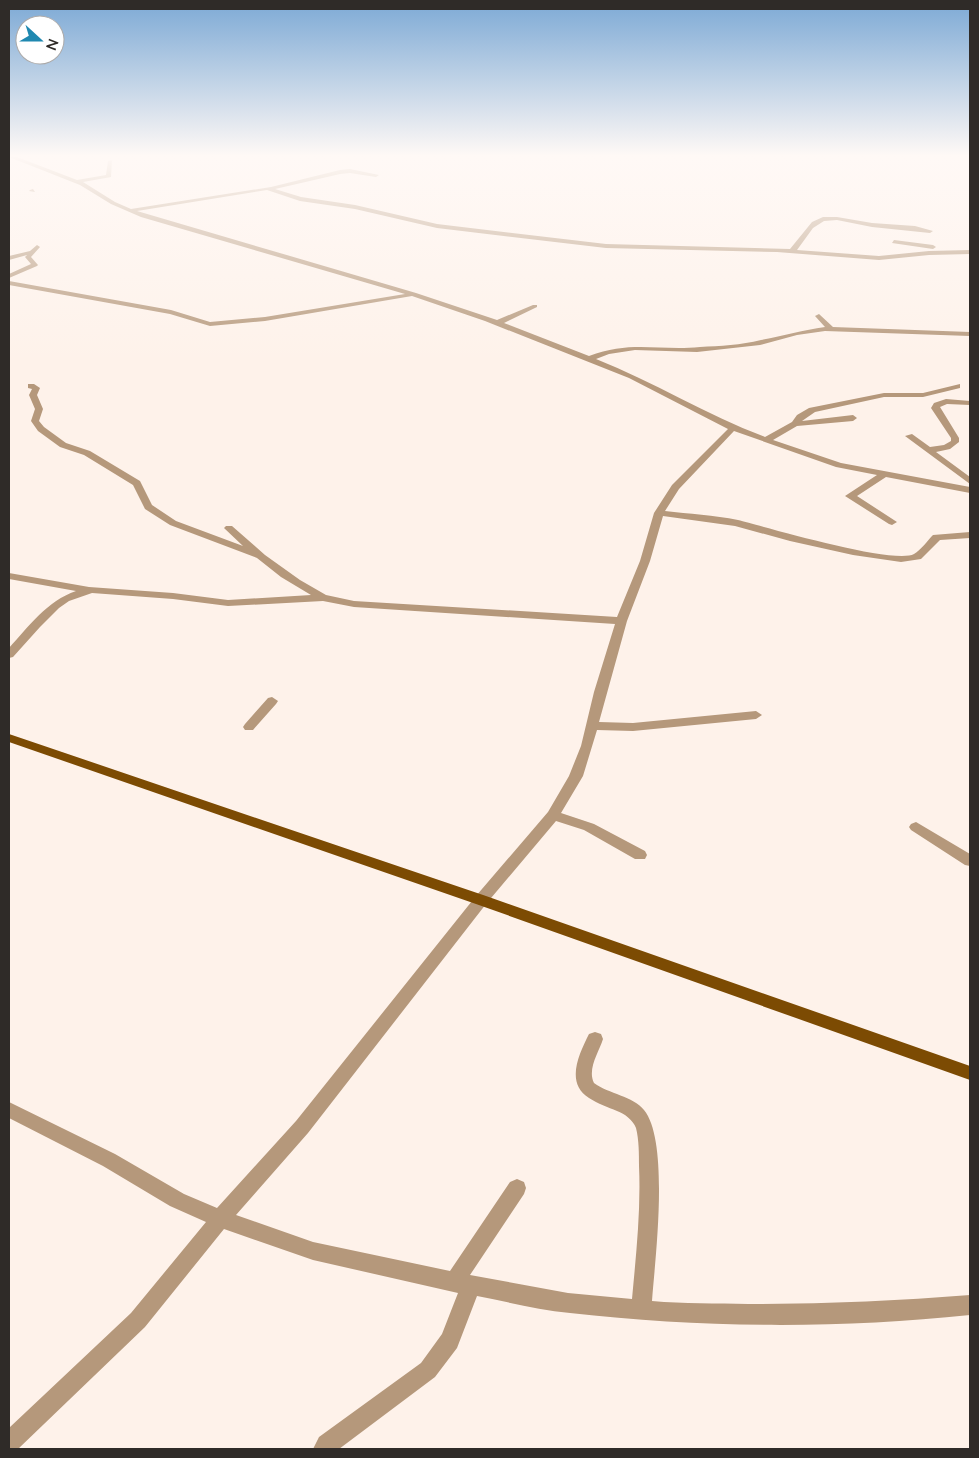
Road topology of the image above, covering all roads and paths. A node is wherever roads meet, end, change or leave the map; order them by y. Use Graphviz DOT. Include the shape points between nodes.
graph roads {
  1 [pos="171,225"];
  2 [pos="433,225"];
  3 [pos="814,225"];
  4 [pos="870,225"];
  5 [pos="930,231"];
  6 [pos="894,242"];
  7 [pos="37,247"];
  8 [pos="792,251"];
  9 [pos="967,252"];
  10 [pos="29,253"];
  11 [pos="913,255"];
  12 [pos="9,258"];
  13 [pos="904,261"];
  14 [pos="9,276"];
  15 [pos="9,283"];
  16 [pos="414,294"];
  17 [pos="535,306"];
  18 [pos="819,316"];
  19 [pos="496,323"];
  20 [pos="831,328"];
  21 [pos="970,334"];
  22 [pos="674,344"];
  23 [pos="663,348"];
  24 [pos="589,359"];
  25 [pos="31,386"];
  26 [pos="957,386"];
  27 [pos="970,403"];
  28 [pos="853,418"];
  29 [pos="795,424"];
  30 [pos="733,428"];
  31 [pos="909,436"];
  32 [pos="766,440"];
  33 [pos="929,450"];
  34 [pos="883,475"];
  35 [pos="970,482"];
  36 [pos="970,490"];
  37 [pos="659,513"];
  38 [pos="892,522"];
  39 [pos="228,528"];
  40 [pos="970,535"];
  41 [pos="260,556"];
  42 [pos="9,576"];
  43 [pos="84,590"];
  44 [pos="323,598"];
  45 [pos="621,621"];
  46 [pos="9,655"];
  47 [pos="272,701"];
  48 [pos="756,714"];
  49 [pos="592,726"];
  50 [pos="249,727"];
  51 [pos="9,738"];
  52 [pos="553,815"];
  53 [pos="916,827"];
  54 [pos="640,855"];
  55 [pos="970,861"];
  56 [pos="481,900"];
  57 [pos="596,1039"];
  58 [pos="970,1074"];
  59 [pos="9,1110"];
  60 [pos="517,1188"];
  61 [pos="220,1219"];
  62 [pos="462,1284"];
  63 [pos="970,1305"];
  64 [pos="641,1309"];
  65 [pos="9,1443"];
  66 [pos="324,1449"];
  1 -- 16 [label="street"];
  2 -- 8 [label="street" via="628,247"];
  3 -- 8 [label="street"];
  4 -- 5 [label="street"];
  6 -- 9 [label="street"];
  7 -- 10 [label="street"];
  8 -- 11 [label="street" via="879,258"];
  9 -- 11 [label="street"];
  10 -- 12 [label="street"];
  10 -- 14 [label="street" via="28,259 35,266"];
  11 -- 13 [label="street"];
  15 -- 16 [label="street" via="171,312 210,324 265,320"];
  16 -- 19 [label="street"];
  17 -- 19 [label="street"];
  18 -- 20 [label="street"];
  19 -- 24 [label="street"];
  20 -- 21 [label="street"];
  20 -- 23 [label="street" via="760,343 697,350"];
  22 -- 23 [label="street"];
  23 -- 24 [label="street" via="619,350"];
  24 -- 30 [label="street" via="632,376"];
  25 -- 41 [label="street" via="36,388 33,395 39,409 35,421 41,429 63,445 87,453 129,478 140,488 148,507 173,524"];
  26 -- 29 [label="street" via="923,395 884,395 823,408 804,414"];
  27 -- 33 [label="street" via="946,401 937,405 935,408 955,442"];
  28 -- 29 [label="street"];
  29 -- 32 [label="street"];
  30 -- 32 [label="street"];
  30 -- 37 [label="street" via="674,487"];
  31 -- 33 [label="street"];
  32 -- 34 [label="street" via="839,465"];
  33 -- 35 [label="street"];
  34 -- 36 [label="street"];
  34 -- 38 [label="street" via="850,496"];
  37 -- 40 [label="street" via="736,523 853,552 901,559 917,557 937,537"];
  37 -- 45 [label="street" via="645,561"];
  39 -- 41 [label="street"];
  41 -- 44 [label="street" via="293,582"];
  42 -- 43 [label="street"];
  43 -- 44 [label="street" via="228,603"];
  43 -- 46 [label="street" via="54,605"];
  44 -- 45 [label="street" via="354,604"];
  45 -- 49 [label="street"];
  47 -- 50 [label="street"];
  48 -- 49 [label="street" via="634,727"];
  49 -- 52 [label="street" via="576,776"];
  51 -- 56 [label="main road"];
  52 -- 54 [label="street" via="589,827"];
  52 -- 56 [label="street"];
  53 -- 55 [label="street"];
  56 -- 58 [label="main road"];
  56 -- 61 [label="street" via="302,1127"];
  57 -- 64 [label="street" via="584,1067 586,1086 593,1093 632,1110 641,1118 646,1132 650,1187"];
  59 -- 61 [label="street" via="109,1160 177,1200"];
  60 -- 62 [label="street"];
  61 -- 62 [label="street" via="313,1252"];
  61 -- 65 [label="street" via="138,1320"];
  62 -- 64 [label="street" via="568,1302"];
  62 -- 66 [label="street" via="449,1344 441,1357"];
  63 -- 64 [label="street" via="793,1314 674,1313"];
}
